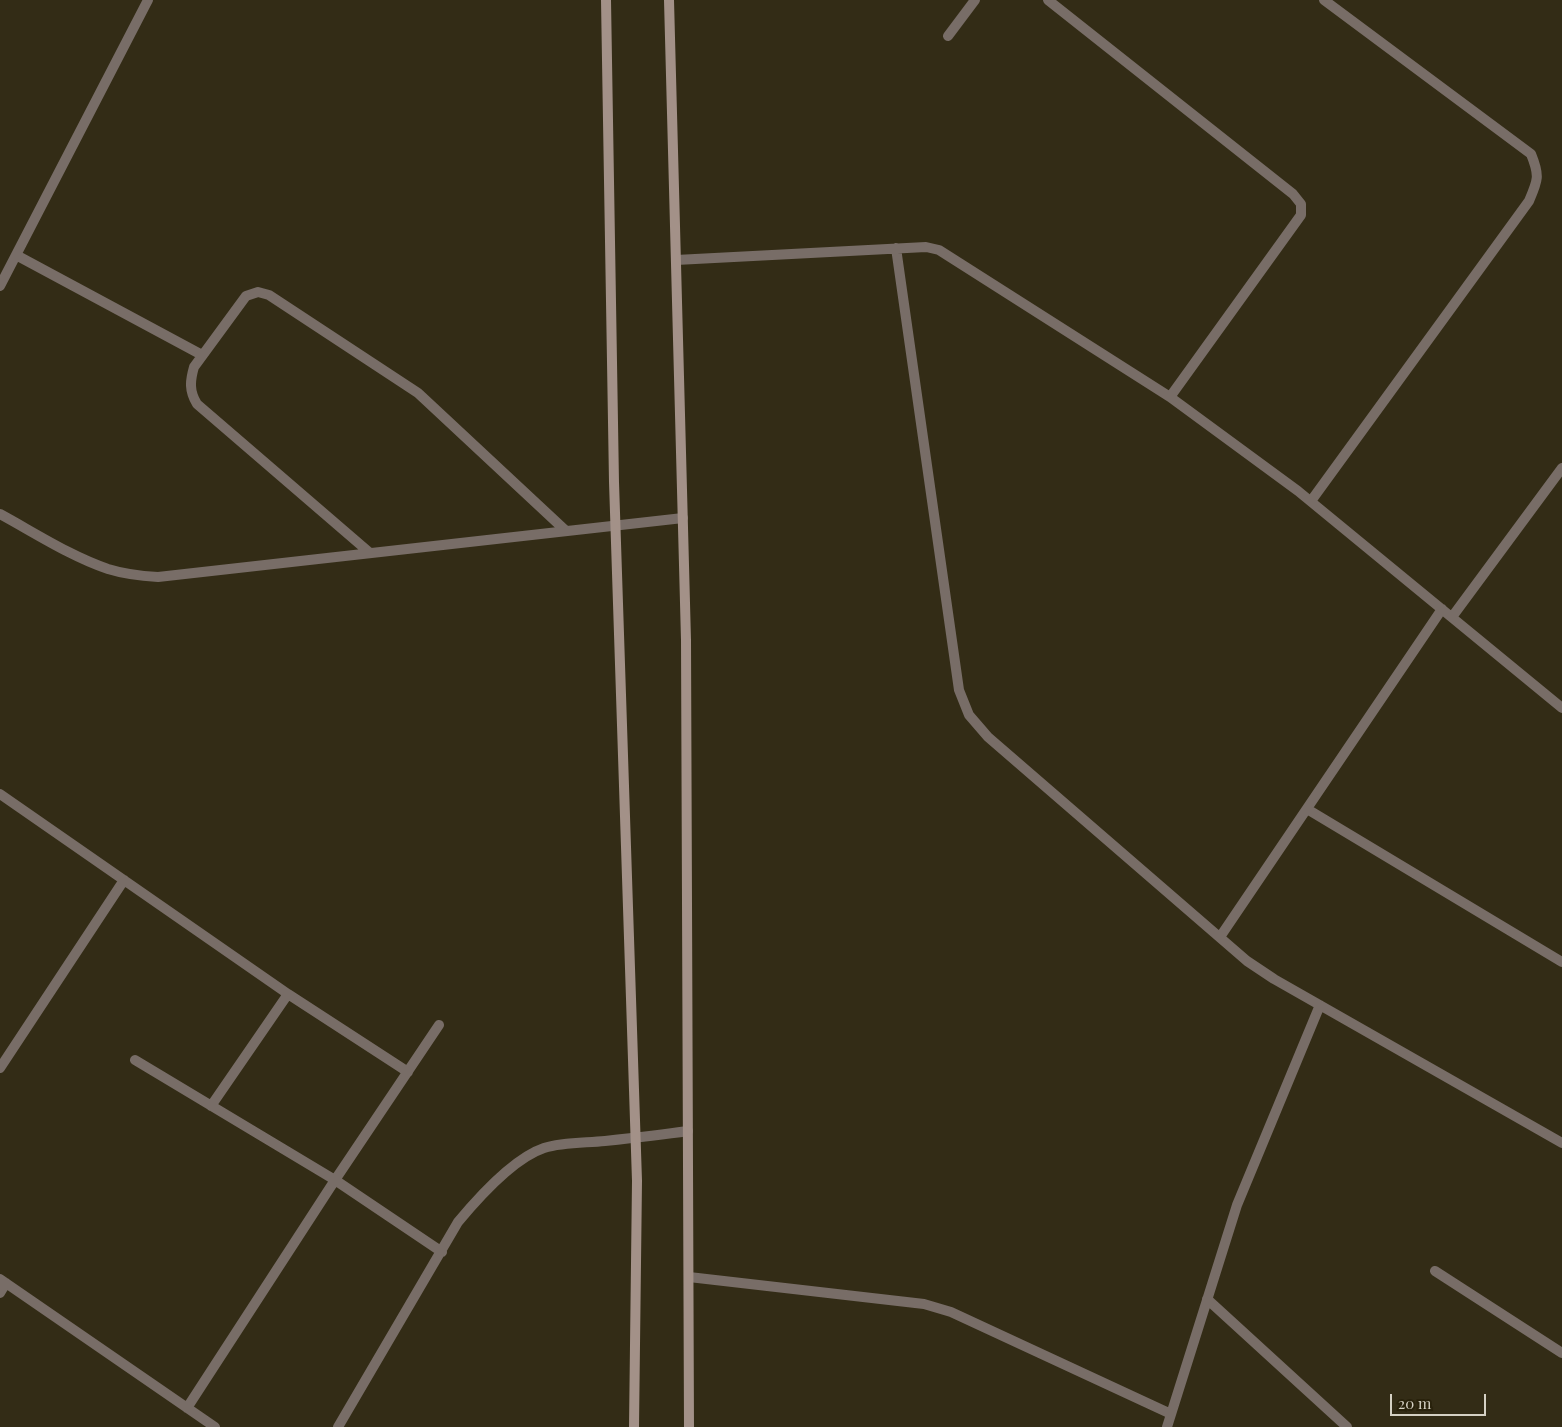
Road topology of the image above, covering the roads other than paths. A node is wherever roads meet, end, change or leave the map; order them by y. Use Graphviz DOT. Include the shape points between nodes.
graph roads {
  1 [pos="148,0"];
  2 [pos="606,0"];
  3 [pos="669,0"];
  4 [pos="975,0"];
  5 [pos="1048,0"];
  6 [pos="1324,0"];
  7 [pos="948,36"];
  8 [pos="896,248"];
  9 [pos="16,256"];
  10 [pos="676,260"];
  11 [pos="0,286"];
  12 [pos="202,355"];
  13 [pos="1170,397"];
  14 [pos="1562,468"];
  15 [pos="1311,501"];
  16 [pos="0,514"];
  17 [pos="683,518"];
  18 [pos="615,526"];
  19 [pos="566,531"];
  20 [pos="370,553"];
  21 [pos="1442,609"];
  22 [pos="1452,617"];
  23 [pos="1562,708"];
  24 [pos="0,794"];
  25 [pos="1307,809"];
  26 [pos="124,880"];
  27 [pos="1220,937"];
  28 [pos="1562,962"];
  29 [pos="288,994"];
  30 [pos="1320,1005"];
  31 [pos="439,1025"];
  32 [pos="135,1060"];
  33 [pos="0,1068"];
  34 [pos="408,1072"];
  35 [pos="211,1106"];
  36 [pos="688,1131"];
  37 [pos="636,1138"];
  38 [pos="1562,1143"];
  39 [pos="335,1180"];
  40 [pos="442,1252"];
  41 [pos="1436,1270"];
  42 [pos="689,1277"];
  43 [pos="3,1281"];
  44 [pos="0,1293"];
  45 [pos="1207,1299"];
  46 [pos="1562,1353"];
  47 [pos="187,1408"];
  48 [pos="1171,1414"];
  49 [pos="215,1427"];
  50 [pos="338,1427"];
  51 [pos="634,1427"];
  52 [pos="689,1427"];
  53 [pos="1167,1427"];
  54 [pos="1346,1427"];
  1 -- 9 [label="street"];
  2 -- 18 [label="street"];
  3 -- 10 [label="street"];
  4 -- 7 [label="street"];
  5 -- 13 [label="street" via="1294,194 1301,204 1301,214"];
  6 -- 15 [label="street" via="1531,154 1538,169 1529,201"];
  8 -- 10 [label="street"];
  8 -- 13 [label="street" via="926,247 952,257"];
  8 -- 27 [label="street" via="959,690 969,715 988,737"];
  9 -- 11 [label="street"];
  9 -- 12 [label="street"];
  10 -- 17 [label="street"];
  12 -- 19 [label="street" via="246,296 258,292 269,295 418,392"];
  12 -- 20 [label="street" via="190,381 196,404"];
  13 -- 15 [label="street"];
  14 -- 22 [label="street"];
  15 -- 21 [label="street"];
  16 -- 20 [label="street" via="80,557 136,576 158,577"];
  17 -- 18 [label="street"];
  17 -- 36 [label="street"];
  18 -- 19 [label="street"];
  18 -- 37 [label="street"];
  19 -- 20 [label="street"];
  21 -- 22 [label="street"];
  21 -- 25 [label="street"];
  22 -- 23 [label="street"];
  24 -- 26 [label="street"];
  25 -- 27 [label="street"];
  25 -- 28 [label="street"];
  26 -- 29 [label="street"];
  26 -- 33 [label="street"];
  27 -- 30 [label="street" via="1247,961"];
  29 -- 34 [label="street"];
  29 -- 35 [label="street"];
  30 -- 38 [label="street"];
  30 -- 45 [label="street" via="1237,1205"];
  31 -- 34 [label="street"];
  32 -- 35 [label="street"];
  34 -- 39 [label="street"];
  35 -- 39 [label="street"];
  36 -- 37 [label="street"];
  36 -- 42 [label="street"];
  37 -- 40 [label="street" via="563,1144 544,1148 523,1159 478,1199 458,1222"];
  37 -- 51 [label="street"];
  39 -- 40 [label="street"];
  39 -- 47 [label="street"];
  40 -- 50 [label="street"];
  41 -- 46 [label="street"];
  42 -- 48 [label="street" via="924,1304 951,1312"];
  42 -- 52 [label="street"];
  43 -- 44 [label="street"];
  43 -- 47 [label="street"];
  45 -- 48 [label="street"];
  45 -- 54 [label="street"];
  47 -- 49 [label="street"];
  48 -- 53 [label="street"];
}
